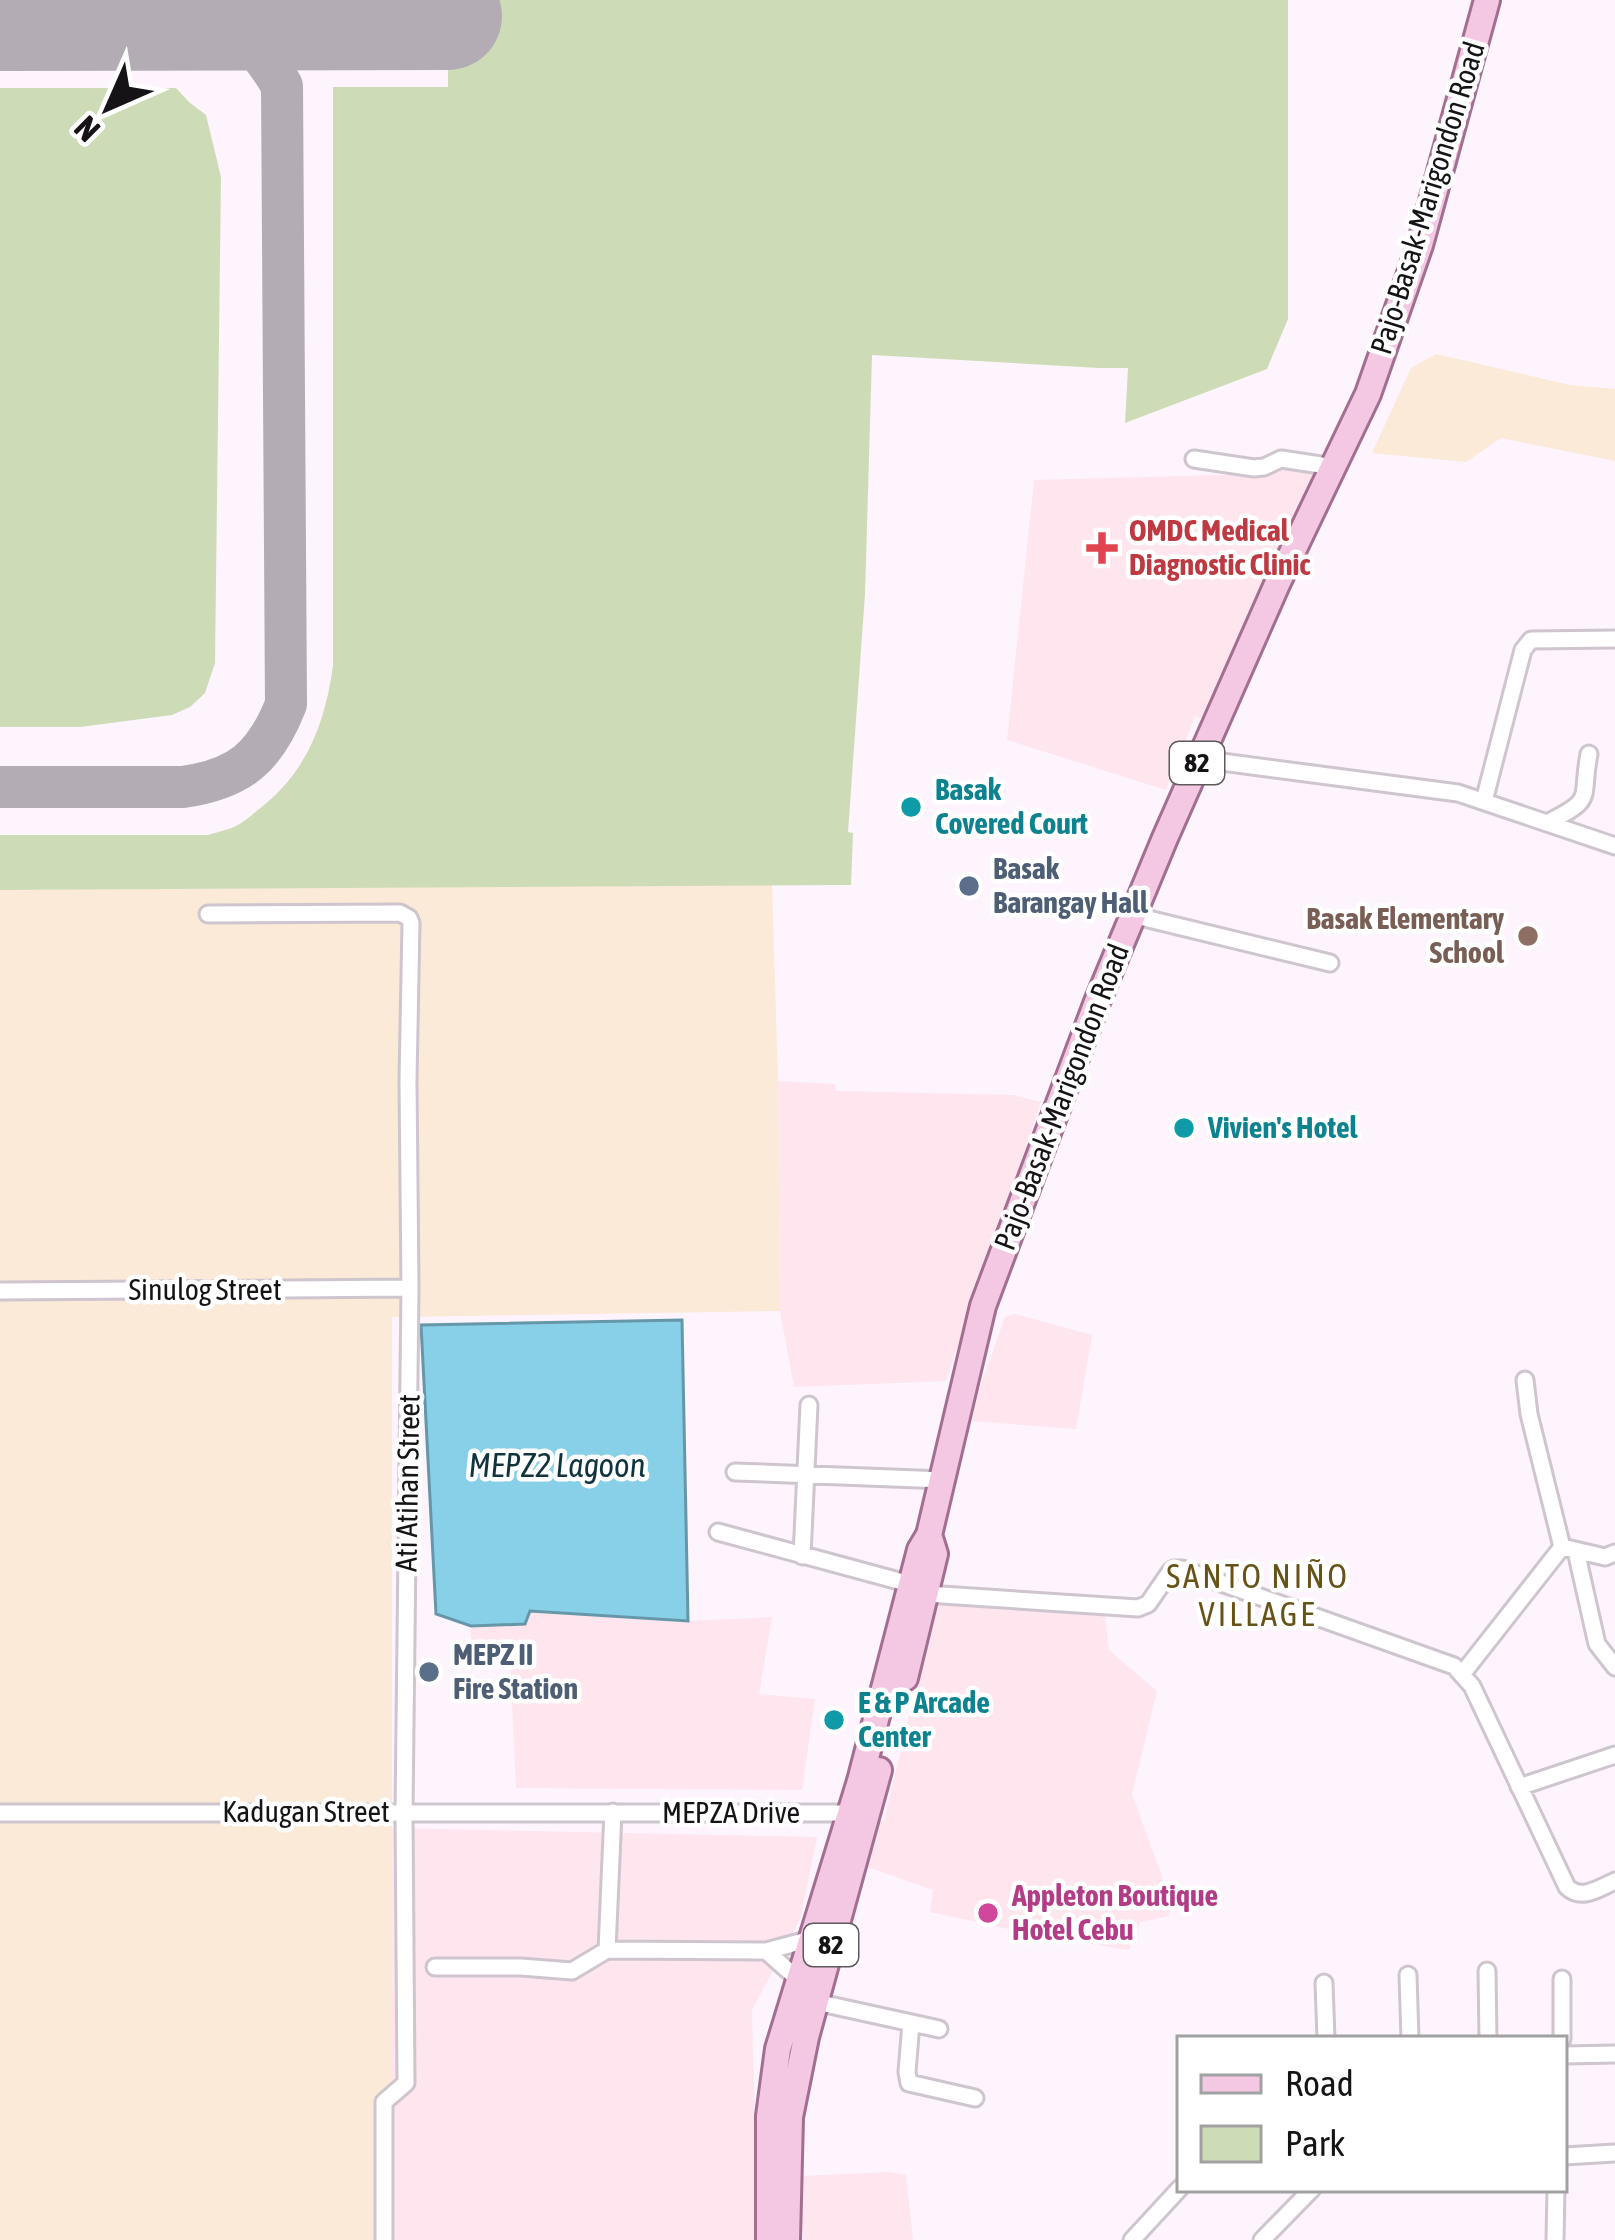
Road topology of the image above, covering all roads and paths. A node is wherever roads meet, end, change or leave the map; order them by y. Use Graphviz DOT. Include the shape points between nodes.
graph roads {
  1 [pos="1487,0"];
  2 [pos="1194,459"];
  3 [pos="1334,467"];
  4 [pos="1615,640"];
  5 [pos="1589,754"];
  6 [pos="1198,759"];
  7 [pos="1484,801"];
  8 [pos="1550,822"];
  9 [pos="1615,846"];
  10 [pos="208,914"];
  11 [pos="1132,915"];
  12 [pos="1330,962"];
  13 [pos="410,1288"];
  14 [pos="0,1291"];
  15 [pos="1525,1380"];
  16 [pos="809,1405"];
  17 [pos="735,1472"];
  18 [pos="806,1475"];
  19 [pos="944,1480"];
  20 [pos="718,1532"];
  21 [pos="1569,1549"];
  22 [pos="1615,1553"];
  23 [pos="802,1556"];
  24 [pos="918,1589"];
  25 [pos="1615,1667"];
  26 [pos="1462,1673"];
  27 [pos="1615,1755"];
  28 [pos="1519,1787"];
  29 [pos="404,1812"];
  30 [pos="613,1812"];
  31 [pos="0,1813"];
  32 [pos="849,1813"];
  33 [pos="1615,1881"];
  34 [pos="811,1939"];
  35 [pos="608,1950"];
  36 [pos="766,1951"];
  37 [pos="435,1967"];
  38 [pos="1486,1971"];
  39 [pos="1408,1975"];
  40 [pos="1562,1979"];
  41 [pos="799,1980"];
  42 [pos="1324,1984"];
  43 [pos="815,2002"];
  44 [pos="910,2023"];
  45 [pos="939,2030"];
  46 [pos="1326,2036"];
  47 [pos="1410,2036"];
  48 [pos="1488,2036"];
  49 [pos="1562,2036"];
  50 [pos="1615,2054"];
  51 [pos="1567,2055"];
  52 [pos="975,2098"];
  53 [pos="1615,2153"];
  54 [pos="1567,2156"];
  55 [pos="1177,2191"];
  56 [pos="1309,2192"];
  57 [pos="1556,2192"];
  58 [pos="384,2240"];
  59 [pos="769,2240"];
  60 [pos="787,2240"];
  61 [pos="1132,2240"];
  62 [pos="1262,2240"];
  63 [pos="1555,2240"];
  1 -- 3 [label="main road, Pajo-Basak-Marigondon Road / 82" via="1420,245"];
  2 -- 3 [label="street"];
  3 -- 6 [label="main road, Pajo-Basak-Marigondon Road / 82"];
  4 -- 7 [label="street" via="1531,640 1522,650"];
  5 -- 8 [label="street" via="1586,796"];
  6 -- 7 [label="street"];
  6 -- 11 [label="main road, Pajo-Basak-Marigondon Road / 82"];
  7 -- 8 [label="street"];
  8 -- 9 [label="street"];
  10 -- 13 [label="street, Ati Atihan Street" via="409,918"];
  11 -- 12 [label="street"];
  11 -- 19 [label="main road, Pajo-Basak-Marigondon Road / 82" via="983,1306"];
  13 -- 14 [label="street, Sinulog Street"];
  13 -- 29 [label="street, Ati Atihan Street"];
  15 -- 21 [label="street"];
  16 -- 18 [label="street"];
  17 -- 18 [label="street"];
  18 -- 19 [label="street"];
  18 -- 23 [label="street"];
  19 -- 24 [label="main road, Pajo-Basak-Marigondon Road / 82" via="920,1550"];
  20 -- 23 [label="street"];
  21 -- 22 [label="street"];
  21 -- 25 [label="street" via="1597,1643"];
  21 -- 26 [label="street"];
  23 -- 24 [label="street"];
  24 -- 26 [label="street" via="1138,1608 1169,1572 1182,1569"];
  24 -- 32 [label="main road, Pajo-Basak-Marigondon Road / 82"];
  24 -- 43 [label="main road, Pajo-Basak-Marigondon Road / 82"];
  26 -- 28 [label="street"];
  27 -- 28 [label="street"];
  28 -- 33 [label="street" via="1574,1893"];
  29 -- 30 [label="street, Kadugan Street"];
  29 -- 31 [label="street, Kadugan Street"];
  29 -- 58 [label="street, Ati Atihan Street" via="406,2083 385,2102"];
  30 -- 32 [label="street, MEPZA Drive"];
  30 -- 35 [label="street"];
  32 -- 34 [label="main road, Pajo-Basak-Marigondon Road / 82"];
  34 -- 36 [label="street"];
  34 -- 41 [label="main road, Pajo-Basak-Marigondon Road / 82"];
  35 -- 36 [label="street"];
  35 -- 37 [label="street" via="572,1971"];
  36 -- 41 [label="street"];
  38 -- 48 [label="street"];
  39 -- 47 [label="street"];
  40 -- 49 [label="street"];
  41 -- 59 [label="main road, Pajo-Basak-Marigondon Road / 82" via="778,2049 770,2116"];
  42 -- 46 [label="street"];
  43 -- 44 [label="street"];
  43 -- 60 [label="main road, Pajo-Basak-Marigondon Road / 82" via="790,2117"];
  44 -- 45 [label="street"];
  44 -- 52 [label="street" via="909,2083"];
  50 -- 51 [label="street"];
  53 -- 54 [label="street"];
  55 -- 61 [label="street"];
  56 -- 62 [label="street"];
  57 -- 63 [label="street"];
}
